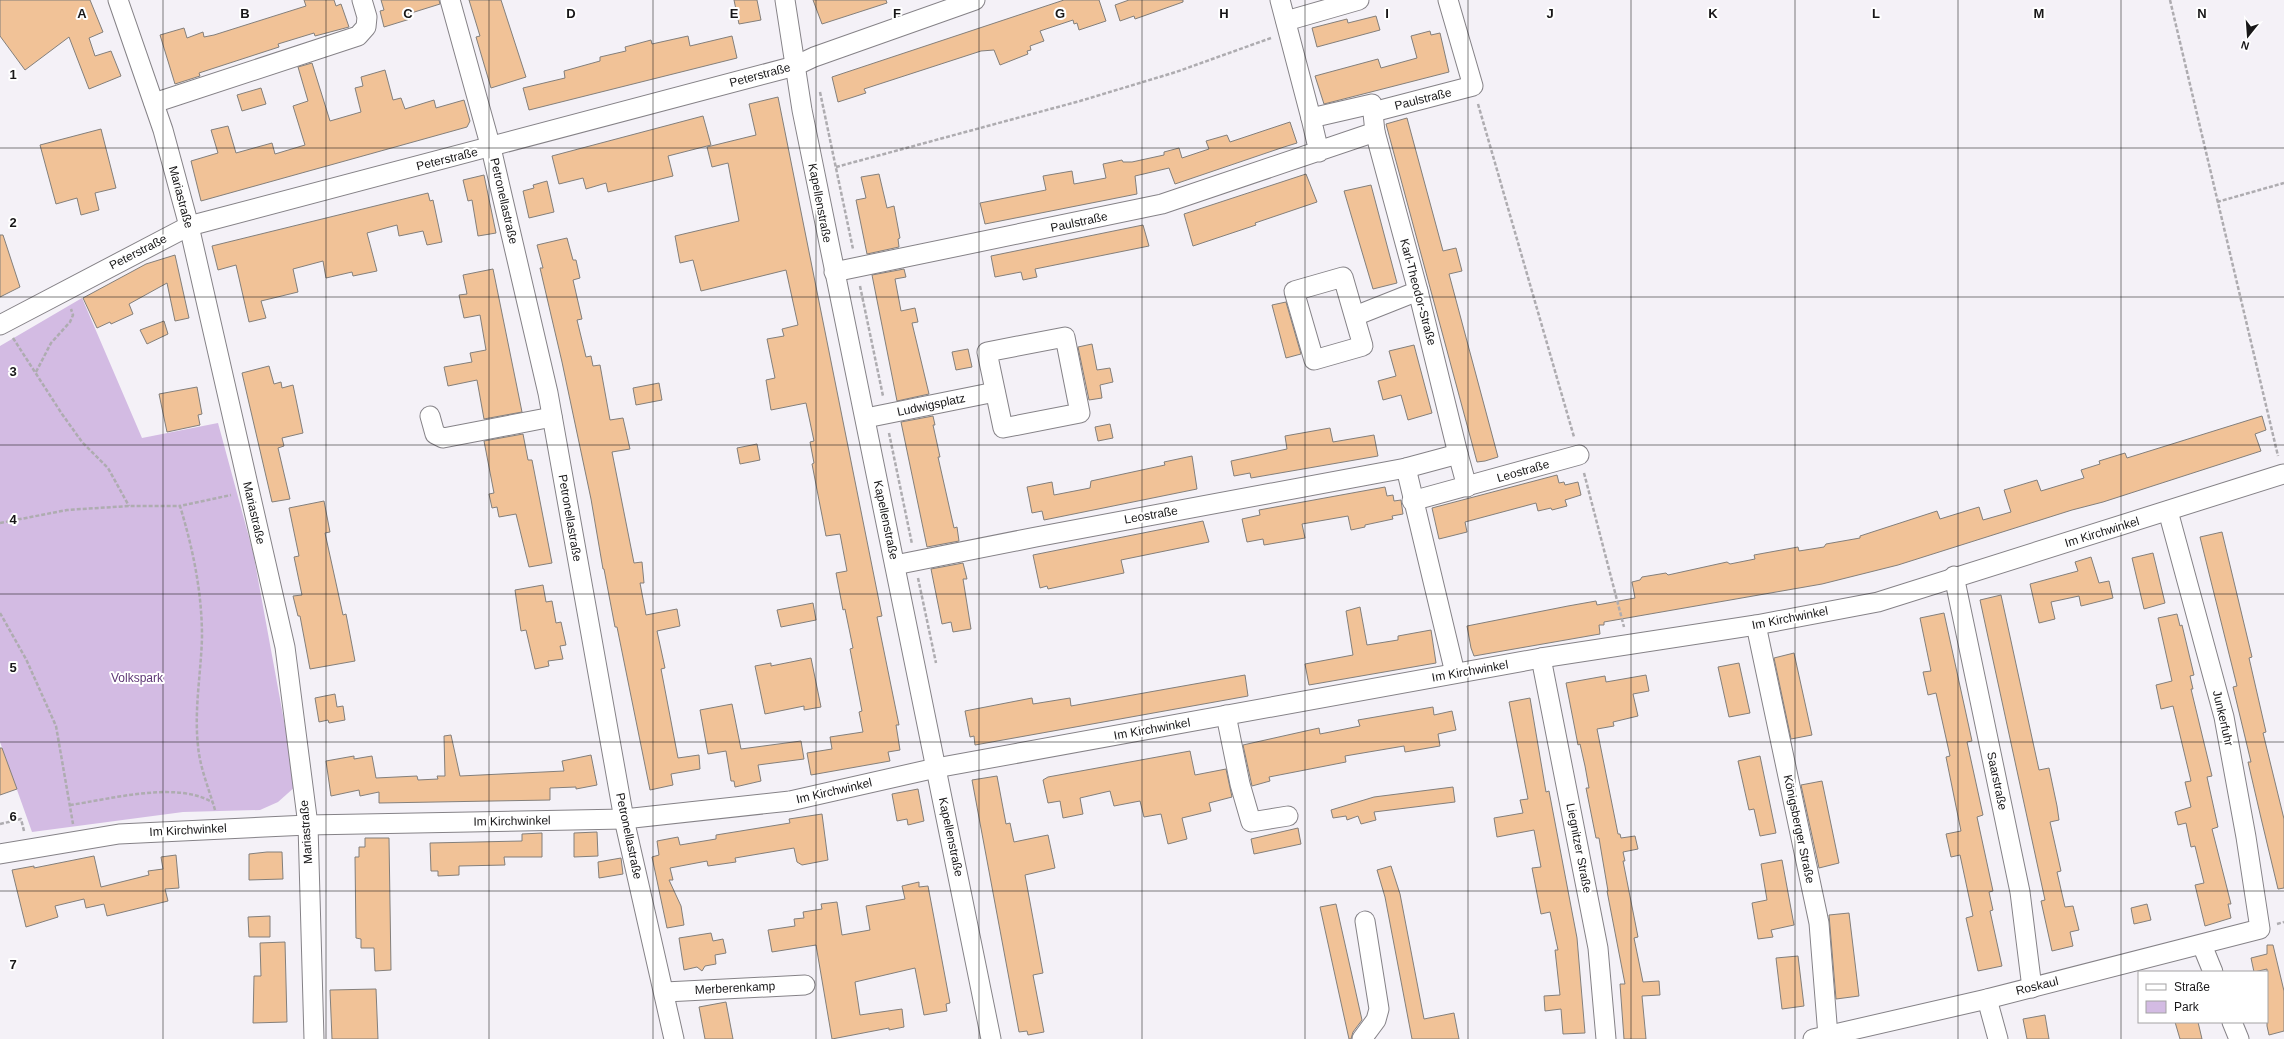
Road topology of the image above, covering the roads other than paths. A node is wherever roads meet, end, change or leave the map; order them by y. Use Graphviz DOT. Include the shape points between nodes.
graph roads {
  1 [pos="118,0"];
  2 [pos="362,0"];
  3 [pos="450,0"];
  4 [pos="785,0"];
  5 [pos="975,0"];
  6 [pos="1280,0"];
  7 [pos="1359,0"];
  8 [pos="1448,0"];
  9 [pos="1287,26"];
  10 [pos="795,66"];
  11 [pos="154,103"];
  12 [pos="1373,112"];
  13 [pos="1311,118"];
  14 [pos="1375,132"];
  15 [pos="492,148"];
  16 [pos="1319,152"];
  17 [pos="189,226"];
  18 [pos="834,272"];
  19 [pos="1418,291"];
  20 [pos="1355,316"];
  21 [pos="0,325"];
  22 [pos="995,392"];
  23 [pos="430,416"];
  24 [pos="552,417"];
  25 [pos="866,418"];
  26 [pos="1458,454"];
  27 [pos="1579,455"];
  28 [pos="1406,468"];
  29 [pos="2283,474"];
  30 [pos="1466,487"];
  31 [pos="1412,501"];
  32 [pos="2168,511"];
  33 [pos="895,565"];
  34 [pos="1954,576"];
  35 [pos="1756,625"];
  36 [pos="1541,658"];
  37 [pos="1455,673"];
  38 [pos="1226,715"];
  39 [pos="936,768"];
  40 [pos="1288,816"];
  41 [pos="624,819"];
  42 [pos="308,825"];
  43 [pos="0,854"];
  44 [pos="1365,921"];
  45 [pos="2260,929"];
  46 [pos="2202,945"];
  47 [pos="2213,971"];
  48 [pos="805,985"];
  49 [pos="2032,988"];
  50 [pos="665,992"];
  51 [pos="1987,999"];
  52 [pos="2232,1023"];
  53 [pos="1821,1037"];
  54 [pos="314,1039"];
  55 [pos="674,1039"];
  56 [pos="990,1039"];
  57 [pos="1362,1039"];
  58 [pos="1606,1039"];
  59 [pos="1998,1039"];
  60 [pos="2239,1039"];
  1 -- 11 [label="street, Mariastraße"];
  2 -- 11 [label="street" via="367,17 366,27 358,36"];
  3 -- 15 [label="street, Petronellastraße"];
  4 -- 10 [label="street, Kapellenstraße"];
  5 -- 10 [label="street, Peterstraße"];
  6 -- 9 [label="street"];
  7 -- 9 [label="street"];
  8 -- 12 [label="street, Paulstraße" via="1472,86"];
  9 -- 13 [label="street"];
  10 -- 15 [label="street, Peterstraße"];
  10 -- 18 [label="street, Kapellenstraße"];
  11 -- 17 [label="street, Mariastraße"];
  12 -- 13 [label="street" via="1372,104"];
  12 -- 14 [label="street"];
  13 -- 16 [label="street"];
  14 -- 16 [label="street, Paulstraße"];
  14 -- 19 [label="street, Karl-Theodor-Straße"];
  15 -- 17 [label="street, Peterstraße"];
  15 -- 24 [label="street, Petronellastraße"];
  16 -- 18 [label="street, Paulstraße" via="1162,204"];
  17 -- 21 [label="street, Peterstraße"];
  17 -- 42 [label="street, Mariastraße" via="286,647"];
  18 -- 25 [label="street, Kapellenstraße"];
  19 -- 20 [label="street"];
  19 -- 26 [label="street, Karl-Theodor-Straße"];
  20 -- 20 [label="street" via="1343,277 1294,291 1314,360 1363,346"];
  22 -- 22 [label="street" via="987,352 1064,337 1080,413 1003,428"];
  22 -- 25 [label="street, Ludwigsplatz"];
  23 -- 24 [label="street" via="435,434 443,438"];
  24 -- 41 [label="street, Petronellastraße"];
  25 -- 33 [label="street, Kapellenstraße"];
  26 -- 28 [label="street, Leostraße"];
  26 -- 30 [label="street"];
  27 -- 30 [label="street, Leostraße"];
  28 -- 31 [label="street"];
  28 -- 33 [label="street, Leostraße" via="1036,536"];
  29 -- 32 [label="street, Im Kirchwinkel"];
  30 -- 31 [label="street, Leostraße"];
  31 -- 37 [label="street"];
  32 -- 34 [label="street, Im Kirchwinkel"];
  32 -- 45 [label="street, Junkerfuhr" via="2224,717"];
  33 -- 39 [label="street, Kapellenstraße"];
  34 -- 35 [label="street, Im Kirchwinkel" via="1878,602"];
  34 -- 49 [label="street, Saarstraße" via="2020,892"];
  35 -- 36 [label="street, Im Kirchwinkel"];
  35 -- 53 [label="street, Königsberger Straße" via="1819,922"];
  36 -- 37 [label="street, Im Kirchwinkel"];
  36 -- 58 [label="street, Liegnitzer Straße" via="1598,948"];
  37 -- 38 [label="street, Im Kirchwinkel"];
  38 -- 39 [label="street, Im Kirchwinkel"];
  38 -- 40 [label="street" via="1240,784 1251,822"];
  39 -- 41 [label="street, Im Kirchwinkel" via="790,801"];
  39 -- 56 [label="street, Kapellenstraße"];
  41 -- 42 [label="street, Im Kirchwinkel"];
  41 -- 50 [label="street, Petronellastraße"];
  42 -- 43 [label="street, Im Kirchwinkel" via="119,834"];
  42 -- 54 [label="street, Mariastraße"];
  44 -- 57 [label="street" via="1379,1009 1376,1020"];
  45 -- 46 [label="street, Roskaul"];
  46 -- 47 [label="street"];
  46 -- 49 [label="street, Roskaul"];
  48 -- 50 [label="street, Merberenkamp"];
  49 -- 51 [label="street, Roskaul"];
  50 -- 55 [label="street, Petronellastraße"];
  51 -- 53 [label="street, Roskaul"];
  51 -- 59 [label="street"];
  52 -- 60 [label="street"];
}
